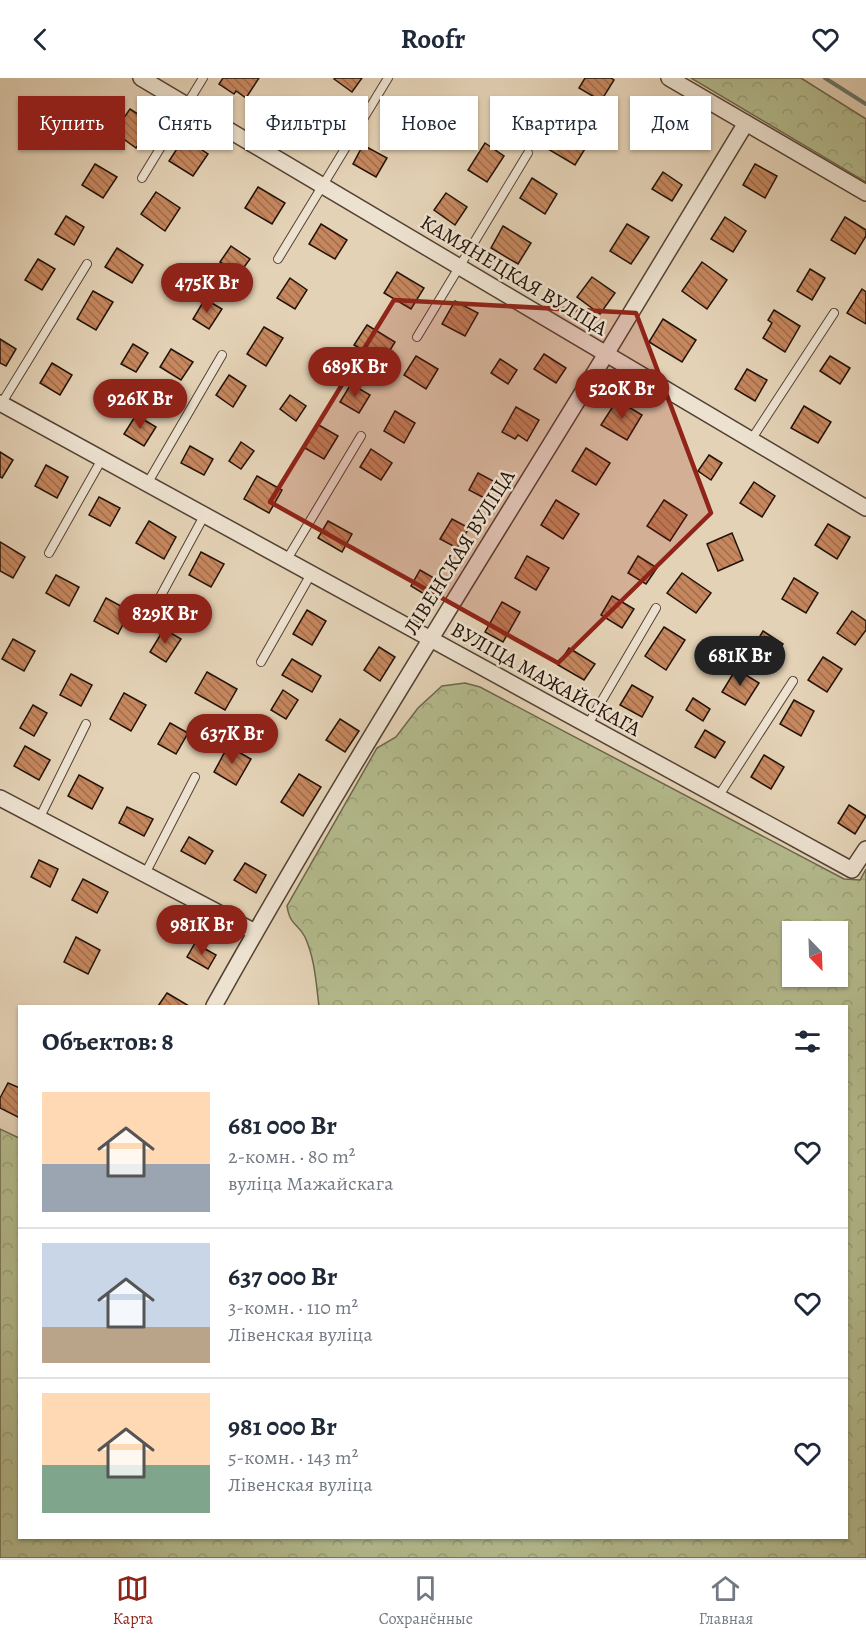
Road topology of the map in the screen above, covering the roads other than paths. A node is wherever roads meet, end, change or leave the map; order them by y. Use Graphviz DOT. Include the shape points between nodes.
graph roads {
  1 [pos="141,78"];
  2 [pos="203,78"];
  3 [pos="388,78"];
  4 [pos="669,78"];
  5 [pos="171,96"];
  6 [pos="192,96"];
  7 [pos="746,123"];
  8 [pos="233,133"];
  9 [pos="159,150"];
  10 [pos="528,153"];
  11 [pos="142,178"];
  12 [pos="322,186"];
  13 [pos="866,194"];
  14 [pos="278,259"];
  15 [pos="87,264"];
  16 [pos="458,266"];
  17 [pos="834,313"];
  18 [pos="417,337"];
  19 [pos="606,354"];
  20 [pos="222,355"];
  21 [pos="0,404"];
  22 [pos="361,436"];
  23 [pos="752,440"];
  24 [pos="102,459"];
  25 [pos="147,484"];
  26 [pos="866,508"];
  27 [pos="204,516"];
  28 [pos="49,553"];
  29 [pos="286,561"];
  30 [pos="311,574"];
  31 [pos="656,608"];
  32 [pos="152,612"];
  33 [pos="429,640"];
  34 [pos="261,662"];
  35 [pos="793,681"];
  36 [pos="86,724"];
  37 [pos="587,726"];
  38 [pos="195,777"];
  39 [pos="718,797"];
  40 [pos="0,798"];
  41 [pos="39,819"];
  42 [pos="866,849"];
  43 [pos="145,874"];
  44 [pos="255,933"];
  45 [pos="215,1005"];
  1 -- 5 [label="street, КАМЯНЕЦКАЯ ВУЛІЦА"];
  2 -- 6 [label="lane"];
  3 -- 12 [label="lane"];
  4 -- 7 [label="street"];
  7 -- 13 [label="street"];
  7 -- 19 [label="street, ЛІВЕНСКАЯ ВУЛІЦА"];
  8 -- 12 [label="street, КАМЯНЕЦКАЯ ВУЛІЦА"];
  9 -- 11 [label="lane"];
  10 -- 16 [label="lane"];
  12 -- 14 [label="lane"];
  12 -- 16 [label="street, КАМЯНЕЦКАЯ ВУЛІЦА"];
  15 -- 21 [label="lane"];
  16 -- 18 [label="lane"];
  16 -- 19 [label="street, КАМЯНЕЦКАЯ ВУЛІЦА"];
  17 -- 23 [label="lane"];
  19 -- 23 [label="street, КАМЯНЕЦКАЯ ВУЛІЦА"];
  19 -- 33 [label="street, ЛІВЕНСКАЯ ВУЛІЦА"];
  20 -- 25 [label="lane"];
  21 -- 24 [label="street, ВУЛІЦА МАЖАЙСКАГА"];
  22 -- 29 [label="lane"];
  23 -- 26 [label="street, КАМЯНЕЦКАЯ ВУЛІЦА"];
  24 -- 25 [label="street, ВУЛІЦА МАЖАЙСКАГА"];
  24 -- 28 [label="lane"];
  25 -- 27 [label="street, ВУЛІЦА МАЖАЙСКАГА"];
  27 -- 29 [label="street, ВУЛІЦА МАЖАЙСКАГА"];
  27 -- 32 [label="lane"];
  29 -- 30 [label="street, ВУЛІЦА МАЖАЙСКАГА"];
  30 -- 33 [label="street, ВУЛІЦА МАЖАЙСКАГА"];
  30 -- 34 [label="lane"];
  31 -- 37 [label="lane"];
  33 -- 37 [label="street, ВУЛІЦА МАЖАЙСКАГА"];
  33 -- 44 [label="street, ЛІВЕНСКАЯ ВУЛІЦА"];
  35 -- 39 [label="lane"];
  36 -- 41 [label="lane"];
  37 -- 39 [label="street, ВУЛІЦА МАЖАЙСКАГА"];
  38 -- 43 [label="lane"];
  39 -- 42 [label="street, ВУЛІЦА МАЖАЙСКАГА" via="852,870"];
  40 -- 41 [label="street"];
  41 -- 43 [label="street"];
  43 -- 44 [label="street"];
  44 -- 45 [label="street, ЛІВЕНСКАЯ ВУЛІЦА"];
}
